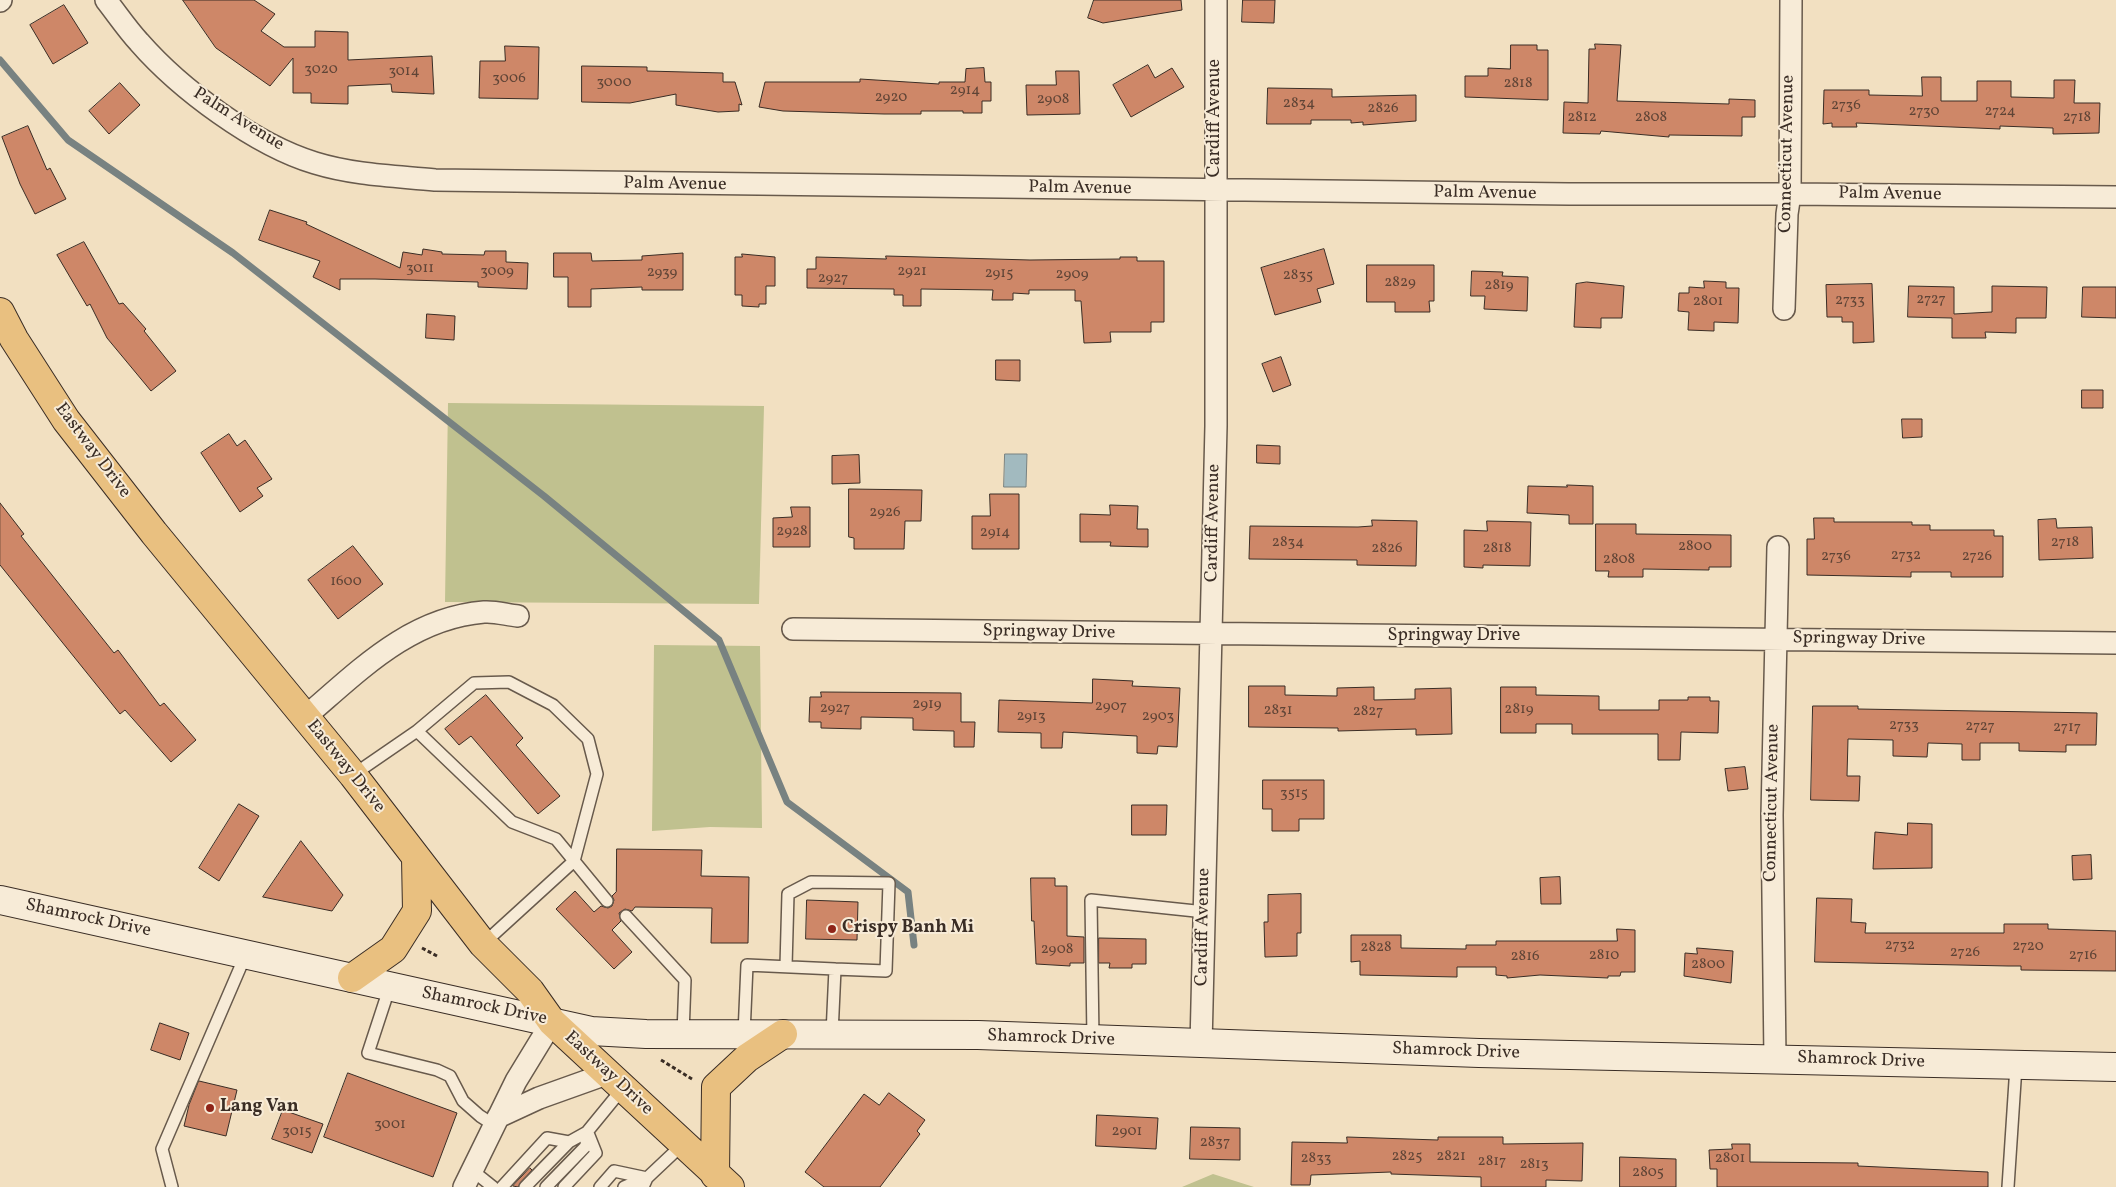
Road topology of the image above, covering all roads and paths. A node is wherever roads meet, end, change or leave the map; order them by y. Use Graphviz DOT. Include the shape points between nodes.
graph roads {
  1 [pos="106,0"];
  2 [pos="1216,0"];
  3 [pos="1791,0"];
  4 [pos="1217,191"];
  5 [pos="1790,194"];
  6 [pos="2116,197"];
  7 [pos="1784,309"];
  8 [pos="0,312"];
  9 [pos="1778,547"];
  10 [pos="518,616"];
  11 [pos="793,629"];
  12 [pos="1212,635"];
  13 [pos="1776,639"];
  14 [pos="2116,643"];
  15 [pos="305,717"];
  16 [pos="417,731"];
  17 [pos="353,775"];
  18 [pos="416,858"];
  19 [pos="574,861"];
  20 [pos="0,900"];
  21 [pos="607,901"];
  22 [pos="1205,912"];
  23 [pos="626,916"];
  24 [pos="482,944"];
  25 [pos="246,954"];
  26 [pos="786,966"];
  27 [pos="835,969"];
  28 [pos="352,978"];
  29 [pos="390,986"];
  30 [pos="552,1022"];
  31 [pos="683,1034"];
  32 [pos="744,1034"];
  33 [pos="782,1034"];
  34 [pos="832,1034"];
  35 [pos="1093,1040"];
  36 [pos="1201,1045"];
  37 [pos="655,1056"];
  38 [pos="1774,1059"];
  39 [pos="2016,1066"];
  40 [pos="2116,1067"];
  41 [pos="616,1081"];
  42 [pos="697,1082"];
  43 [pos="496,1121"];
  44 [pos="587,1132"];
  45 [pos="569,1142"];
  46 [pos="683,1144"];
  47 [pos="468,1179"];
  48 [pos="718,1181"];
  49 [pos="646,1184"];
  50 [pos="172,1187"];
  51 [pos="493,1187"];
  52 [pos="502,1187"];
  53 [pos="525,1187"];
  54 [pos="546,1187"];
  55 [pos="564,1187"];
  56 [pos="600,1187"];
  57 [pos="624,1187"];
  58 [pos="2008,1187"];
  1 -- 4 [label="street, Palm Avenue" via="138,42 171,75 210,106 282,150 314,163 350,172 451,181"];
  2 -- 4 [label="street, Cardiff Avenue"];
  3 -- 5 [label="street, Connecticut Avenue"];
  4 -- 5 [label="street, Palm Avenue"];
  4 -- 12 [label="street, Cardiff Avenue"];
  5 -- 6 [label="street, Palm Avenue"];
  5 -- 7 [label="street, Connecticut Avenue"];
  8 -- 15 [label="main road, Eastway Drive" via="66,420"];
  9 -- 13 [label="street, Connecticut Avenue"];
  10 -- 15 [label="street" via="485,612 454,617 414,631 388,646"];
  11 -- 12 [label="street, Springway Drive"];
  12 -- 13 [label="street, Springway Drive"];
  12 -- 22 [label="street, Cardiff Avenue"];
  13 -- 14 [label="street, Springway Drive"];
  13 -- 38 [label="street, Connecticut Avenue" via="1772,815"];
  15 -- 17 [label="main road, Eastway Drive"];
  16 -- 17 [label="lane"];
  16 -- 19 [label="lane" via="512,822 556,839"];
  16 -- 19 [label="lane" via="474,683 509,682 553,705 588,739 597,774"];
  17 -- 18 [label="main road, Eastway Drive"];
  18 -- 24 [label="main road, Eastway Drive"];
  18 -- 28 [label="main road" via="417,911 393,949"];
  19 -- 21 [label="lane"];
  19 -- 24 [label="lane"];
  20 -- 25 [label="street, Shamrock Drive"];
  22 -- 35 [label="lane" via="1091,900"];
  22 -- 36 [label="street, Cardiff Avenue"];
  23 -- 31 [label="lane" via="685,980"];
  24 -- 30 [label="main road, Eastway Drive" via="530,991"];
  25 -- 28 [label="street, Shamrock Drive"];
  25 -- 50 [label="lane" via="162,1149"];
  26 -- 27 [label="lane"];
  26 -- 27 [label="lane" via="788,894 811,882 889,882 886,970"];
  26 -- 32 [label="lane" via="747,966"];
  27 -- 34 [label="lane"];
  28 -- 29 [label="street, Shamrock Drive"];
  29 -- 30 [label="street, Shamrock Drive"];
  29 -- 43 [label="lane" via="368,1053 450,1076 463,1101"];
  30 -- 31 [label="street, Shamrock Drive" via="591,1031"];
  30 -- 41 [label="main road, Eastway Drive"];
  30 -- 43 [label="street"];
  31 -- 32 [label="street, Shamrock Drive"];
  32 -- 33 [label="street, Shamrock Drive"];
  33 -- 34 [label="street, Shamrock Drive"];
  33 -- 48 [label="main road" via="747,1058 716,1088"];
  34 -- 35 [label="street, Shamrock Drive"];
  35 -- 36 [label="street, Shamrock Drive"];
  36 -- 38 [label="street, Shamrock Drive"];
  37 -- 42 [label="path"];
  38 -- 39 [label="street, Shamrock Drive"];
  39 -- 40 [label="street, Shamrock Drive"];
  39 -- 58 [label="lane"];
  41 -- 43 [label="street" via="539,1098"];
  41 -- 44 [label="lane"];
  41 -- 46 [label="main road, Eastway Drive"];
  43 -- 47 [label="street"];
  44 -- 45 [label="lane"];
  44 -- 54 [label="lane" via="586,1146"];
  44 -- 55 [label="lane" via="596,1154"];
  45 -- 52 [label="lane" via="547,1138"];
  45 -- 53 [label="lane"];
  46 -- 48 [label="main road, Eastway Drive"];
  46 -- 49 [label="lane"];
  47 -- 51 [label="lane"];
  49 -- 56 [label="lane" via="614,1171"];
  49 -- 57 [label="lane" via="627,1184"];
}
